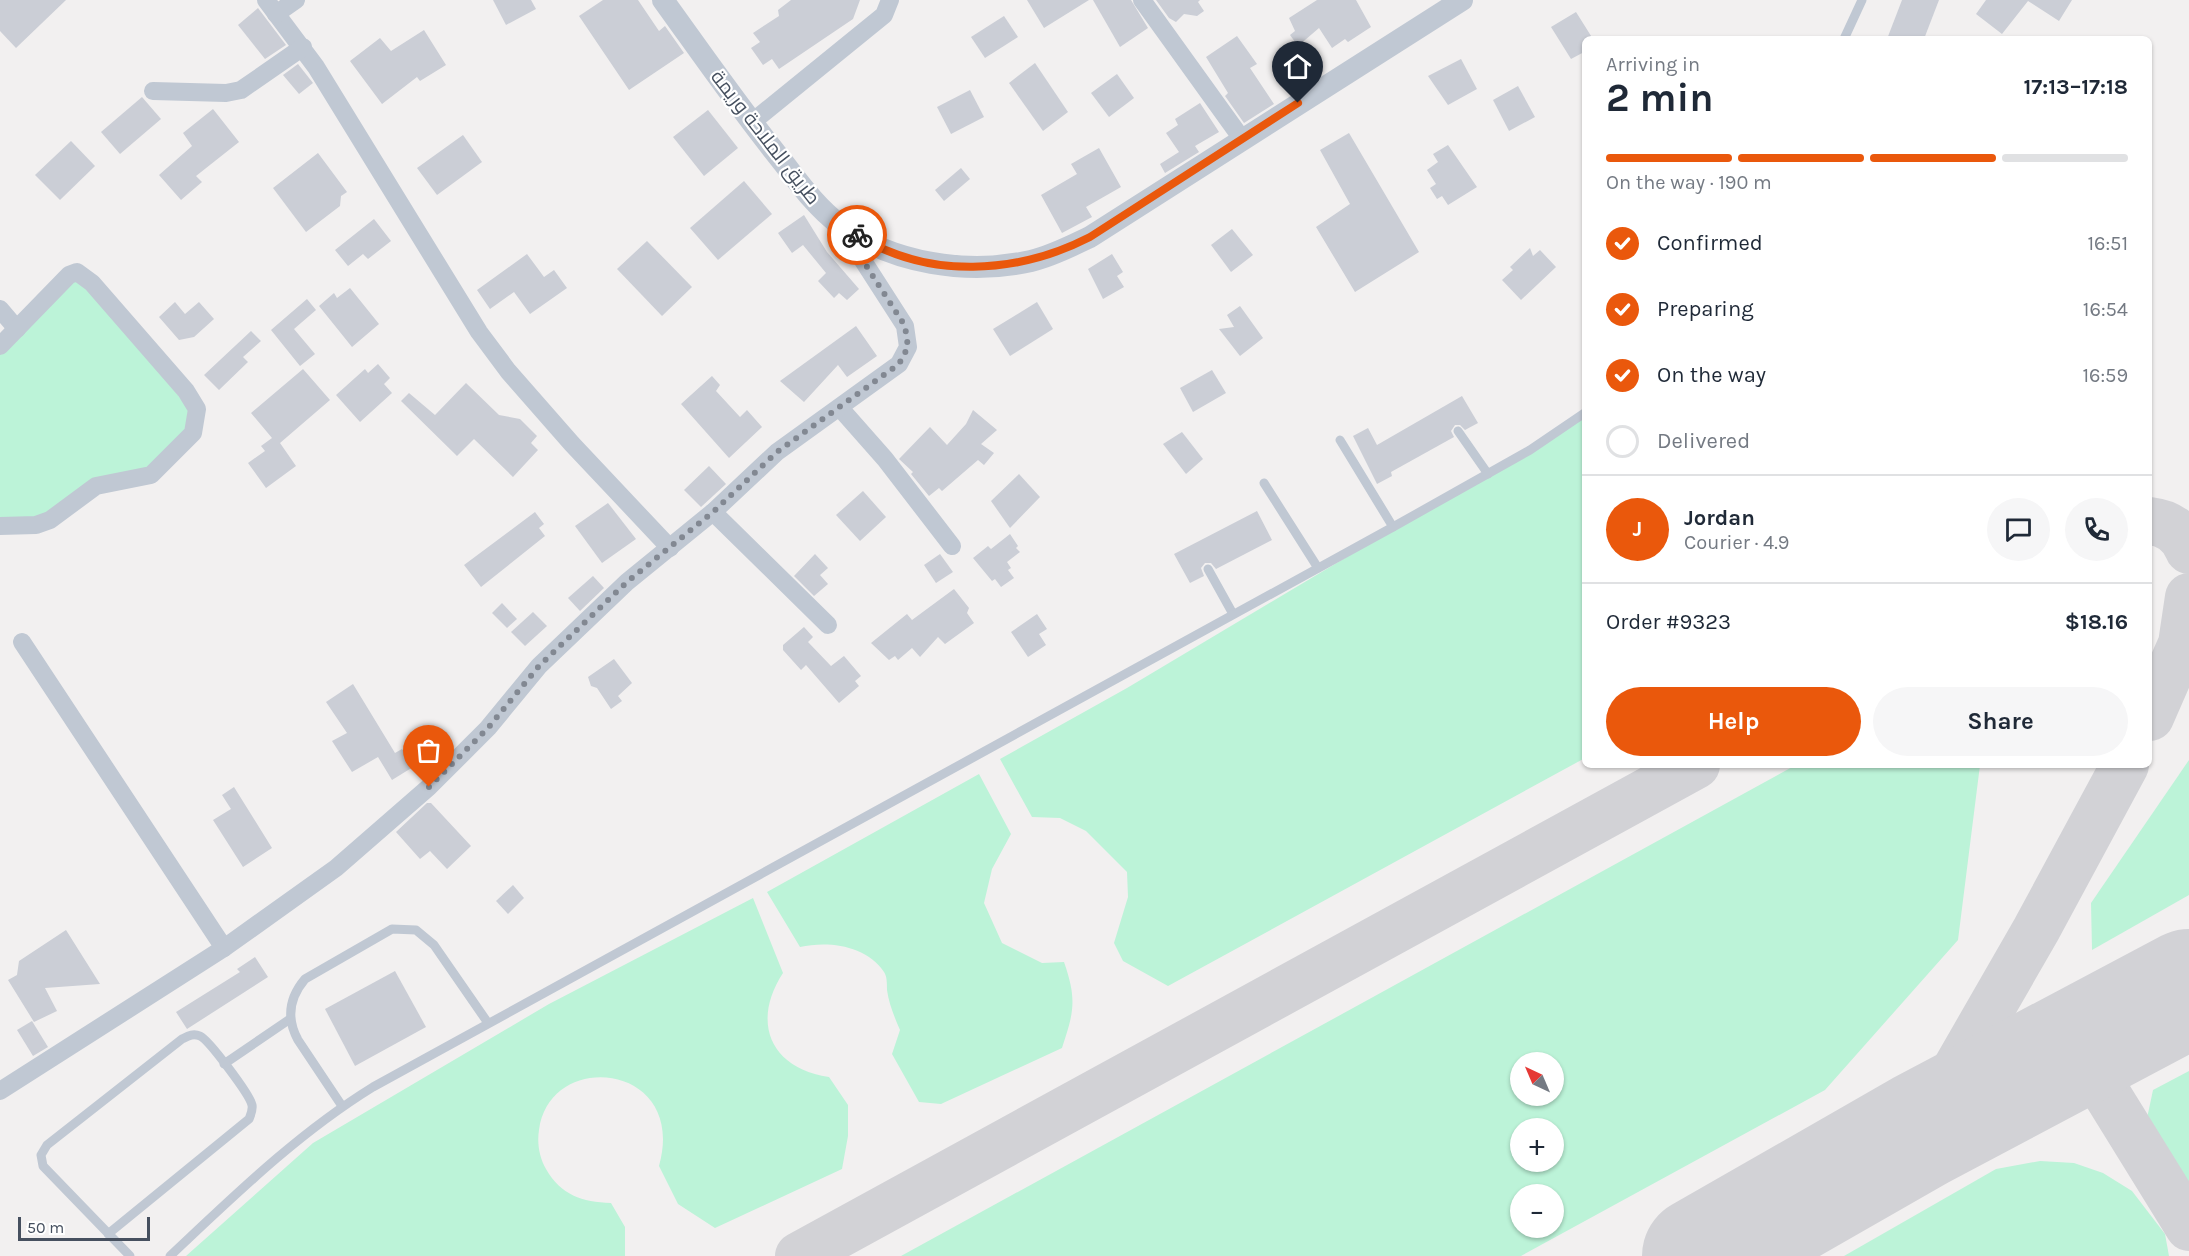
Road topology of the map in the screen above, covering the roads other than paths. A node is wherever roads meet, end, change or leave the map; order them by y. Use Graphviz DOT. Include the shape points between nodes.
graph roads {
  1 [pos="296,0"];
  2 [pos="663,0"];
  3 [pos="890,0"];
  4 [pos="1142,0"];
  5 [pos="1462,0"];
  6 [pos="1862,0"];
  7 [pos="271,7"];
  8 [pos="1845,36"];
  9 [pos="303,47"];
  10 [pos="153,90"];
  11 [pos="751,123"];
  12 [pos="1242,139"];
  13 [pos="840,225"];
  14 [pos="0,309"];
  15 [pos="17,329"];
  16 [pos="0,346"];
  17 [pos="840,408"];
  18 [pos="1582,415"];
  19 [pos="1458,430"];
  20 [pos="1340,440"];
  21 [pos="1488,474"];
  22 [pos="1264,483"];
  23 [pos="713,512"];
  24 [pos="0,526"];
  25 [pos="1393,527"];
  26 [pos="952,546"];
  27 [pos="670,548"];
  28 [pos="1318,568"];
  29 [pos="1208,569"];
  30 [pos="1233,614"];
  31 [pos="828,625"];
  32 [pos="22,642"];
  33 [pos="224,948"];
  34 [pos="290,1019"];
  35 [pos="488,1023"];
  36 [pos="224,1064"];
  37 [pos="0,1091"];
  38 [pos="342,1106"];
  39 [pos="108,1234"];
  40 [pos="130,1256"];
  41 [pos="170,1256"];
  1 -- 7 [label="street"];
  2 -- 11 [label="street, طريق الملاحة وريمة"];
  3 -- 11 [label="street" via="884,15"];
  4 -- 12 [label="street"];
  5 -- 12 [label="street, طريق الملاحة وريمة"];
  6 -- 8 [label="lane"];
  7 -- 9 [label="street"];
  9 -- 10 [label="street" via="241,90"];
  9 -- 27 [label="street" via="479,332 572,444"];
  11 -- 13 [label="street, طريق الملاحة وريمة" via="818,206"];
  12 -- 13 [label="street, طريق الملاحة وريمة" via="1090,237 1033,261 972,267 941,264 886,249"];
  13 -- 17 [label="street" via="905,326 908,340 899,364"];
  14 -- 15 [label="street"];
  15 -- 16 [label="street"];
  15 -- 24 [label="street" via="69,275 77,272 92,283 186,390 197,409 197,420 194,433 151,476 96,486 50,520 36,525"];
  17 -- 23 [label="street" via="777,452"];
  17 -- 26 [label="street"];
  18 -- 21 [label="lane"];
  19 -- 21 [label="lane"];
  20 -- 25 [label="lane"];
  21 -- 25 [label="lane"];
  22 -- 28 [label="lane"];
  23 -- 27 [label="street"];
  23 -- 31 [label="street"];
  25 -- 28 [label="lane"];
  27 -- 33 [label="street" via="627,582 539,666 488,728 429,787 336,868"];
  28 -- 30 [label="lane"];
  29 -- 30 [label="lane"];
  30 -- 35 [label="lane"];
  32 -- 33 [label="street"];
  33 -- 37 [label="street"];
  34 -- 35 [label="lane" via="293,997 306,979 381,934 404,927 430,940"];
  34 -- 36 [label="lane"];
  34 -- 38 [label="lane" via="298,1041"];
  35 -- 38 [label="lane"];
  36 -- 39 [label="lane" via="249,1098 249,1119"];
  36 -- 39 [label="lane" via="204,1038 187,1036 44,1149 43,1166"];
  38 -- 41 [label="lane" via="267,1165"];
  39 -- 40 [label="lane"];
}
